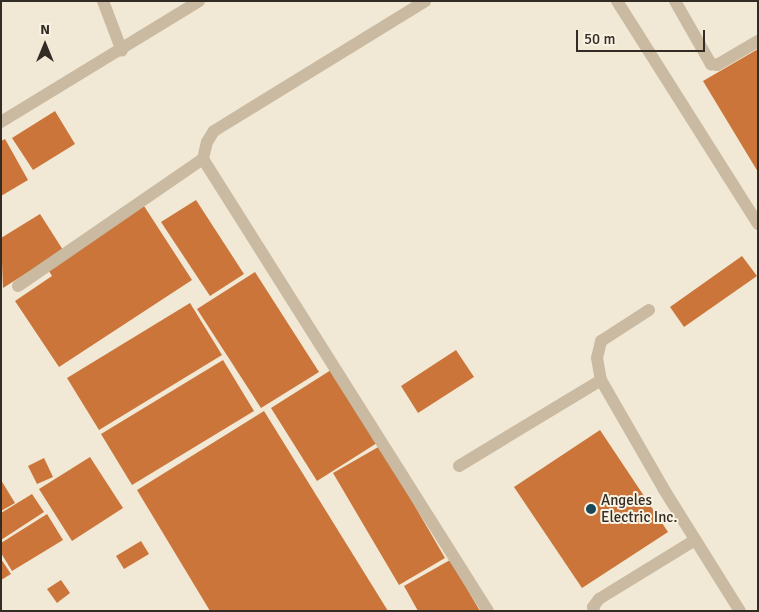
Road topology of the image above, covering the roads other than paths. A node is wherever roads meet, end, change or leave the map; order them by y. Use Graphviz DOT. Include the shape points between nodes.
graph roads {
  1 [pos="103,1"];
  2 [pos="199,1"];
  3 [pos="425,1"];
  4 [pos="617,1"];
  5 [pos="675,1"];
  6 [pos="758,42"];
  7 [pos="122,51"];
  8 [pos="1,122"];
  9 [pos="203,159"];
  10 [pos="758,224"];
  11 [pos="18,286"];
  12 [pos="649,310"];
  13 [pos="601,380"];
  14 [pos="459,466"];
  15 [pos="695,540"];
  16 [pos="488,611"];
  17 [pos="594,611"];
  18 [pos="740,611"];
  1 -- 7 [label="street"];
  2 -- 7 [label="street"];
  3 -- 9 [label="street" via="214,131"];
  4 -- 10 [label="street"];
  5 -- 6 [label="street" via="711,64 717,65"];
  7 -- 8 [label="street"];
  9 -- 11 [label="street"];
  9 -- 16 [label="street"];
  12 -- 13 [label="street" via="601,341 598,358"];
  13 -- 14 [label="street"];
  13 -- 15 [label="street"];
  15 -- 17 [label="street" via="599,599"];
  15 -- 18 [label="street"];
}
